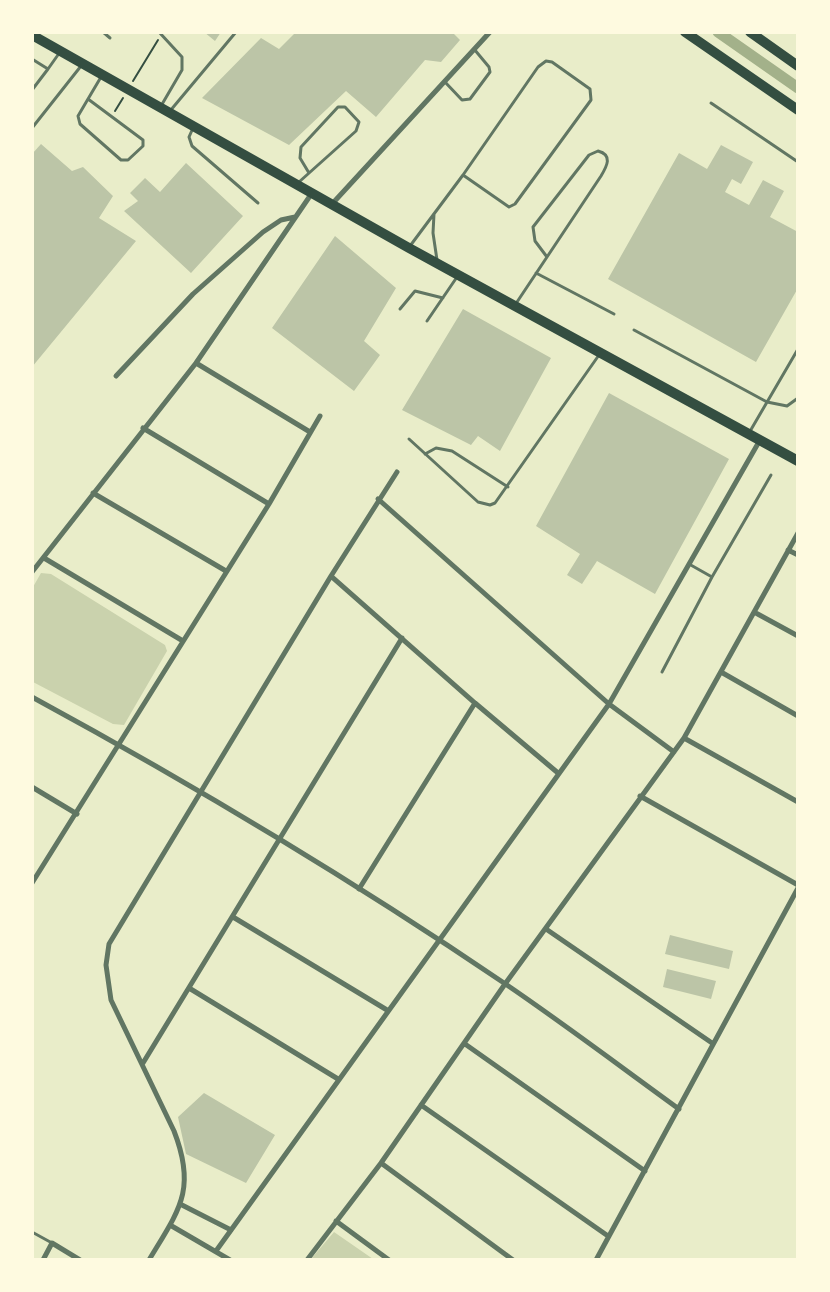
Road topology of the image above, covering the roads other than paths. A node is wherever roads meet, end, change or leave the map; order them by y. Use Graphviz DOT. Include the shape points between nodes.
graph roads {
  1 [pos="103,32"];
  2 [pos="236,32"];
  3 [pos="490,32"];
  4 [pos="685,32"];
  5 [pos="750,32"];
  6 [pos="160,33"];
  7 [pos="32,35"];
  8 [pos="110,38"];
  9 [pos="474,49"];
  10 [pos="60,51"];
  11 [pos="32,59"];
  12 [pos="83,64"];
  13 [pos="798,66"];
  14 [pos="48,69"];
  15 [pos="102,74"];
  16 [pos="444,81"];
  17 [pos="32,90"];
  18 [pos="88,99"];
  19 [pos="711,103"];
  20 [pos="160,106"];
  21 [pos="798,110"];
  22 [pos="170,112"];
  23 [pos="194,125"];
  24 [pos="32,128"];
  25 [pos="798,162"];
  26 [pos="309,173"];
  27 [pos="463,175"];
  28 [pos="297,184"];
  29 [pos="312,193"];
  30 [pos="258,203"];
  31 [pos="332,204"];
  32 [pos="434,213"];
  33 [pos="295,217"];
  34 [pos="409,248"];
  35 [pos="547,257"];
  36 [pos="438,264"];
  37 [pos="536,273"];
  38 [pos="458,275"];
  39 [pos="443,298"];
  40 [pos="514,306"];
  41 [pos="400,309"];
  42 [pos="614,314"];
  43 [pos="427,321"];
  44 [pos="634,330"];
  45 [pos="798,350"];
  46 [pos="600,353"];
  47 [pos="196,363"];
  48 [pos="116,376"];
  49 [pos="798,398"];
  50 [pos="767,402"];
  51 [pos="320,416"];
  52 [pos="143,428"];
  53 [pos="310,432"];
  54 [pos="748,433"];
  55 [pos="409,439"];
  56 [pos="760,440"];
  57 [pos="425,454"];
  58 [pos="798,460"];
  59 [pos="397,472"];
  60 [pos="771,475"];
  61 [pos="508,487"];
  62 [pos="93,493"];
  63 [pos="378,499"];
  64 [pos="269,504"];
  65 [pos="798,533"];
  66 [pos="788,550"];
  67 [pos="798,555"];
  68 [pos="44,558"];
  69 [pos="690,564"];
  70 [pos="226,571"];
  71 [pos="32,572"];
  72 [pos="331,576"];
  73 [pos="712,577"];
  74 [pos="754,612"];
  75 [pos="798,636"];
  76 [pos="402,638"];
  77 [pos="183,641"];
  78 [pos="662,672"];
  79 [pos="721,672"];
  80 [pos="32,697"];
  81 [pos="475,703"];
  82 [pos="609,704"];
  83 [pos="798,716"];
  84 [pos="684,738"];
  85 [pos="118,745"];
  86 [pos="674,752"];
  87 [pos="558,773"];
  88 [pos="32,788"];
  89 [pos="200,792"];
  90 [pos="640,796"];
  91 [pos="798,802"];
  92 [pos="77,814"];
  93 [pos="278,840"];
  94 [pos="32,883"];
  95 [pos="798,887"];
  96 [pos="359,890"];
  97 [pos="233,917"];
  98 [pos="546,929"];
  99 [pos="439,940"];
  100 [pos="506,984"];
  101 [pos="189,988"];
  102 [pos="387,1010"];
  103 [pos="712,1043"];
  104 [pos="465,1044"];
  105 [pos="143,1063"];
  106 [pos="338,1079"];
  107 [pos="421,1105"];
  108 [pos="679,1109"];
  109 [pos="381,1163"];
  110 [pos="645,1172"];
  111 [pos="180,1204"];
  112 [pos="336,1221"];
  113 [pos="170,1225"];
  114 [pos="231,1230"];
  115 [pos="32,1232"];
  116 [pos="608,1236"];
  117 [pos="52,1243"];
  118 [pos="216,1251"];
  119 [pos="43,1260"];
  120 [pos="80,1260"];
  121 [pos="149,1260"];
  122 [pos="230,1260"];
  123 [pos="307,1260"];
  124 [pos="389,1260"];
  125 [pos="513,1260"];
  126 [pos="596,1260"];
  1 -- 8 [label="lane"];
  2 -- 22 [label="lane"];
  3 -- 9 [label="street"];
  4 -- 21 [label="main road"];
  5 -- 13 [label="main road"];
  6 -- 20 [label="lane" via="182,57 182,70"];
  7 -- 10 [label="main road"];
  9 -- 16 [label="street"];
  9 -- 16 [label="lane" via="490,72 470,98 462,100"];
  10 -- 12 [label="main road"];
  10 -- 14 [label="lane"];
  11 -- 14 [label="lane"];
  12 -- 15 [label="main road"];
  12 -- 24 [label="lane"];
  14 -- 17 [label="lane"];
  15 -- 18 [label="lane"];
  15 -- 20 [label="main road"];
  16 -- 31 [label="street"];
  18 -- 18 [label="lane" via="78,116 80,124 121,160 128,160 143,146 143,140"];
  19 -- 25 [label="lane"];
  20 -- 22 [label="main road"];
  22 -- 23 [label="main road"];
  23 -- 28 [label="main road"];
  23 -- 30 [label="lane" via="189,137 192,146"];
  26 -- 26 [label="lane" via="358,129 359,122 345,107 338,108 300,147 300,158"];
  26 -- 28 [label="lane"];
  27 -- 27 [label="lane" via="541,63 552,62 590,89 591,100 512,206 500,202"];
  27 -- 32 [label="lane"];
  28 -- 29 [label="main road"];
  29 -- 31 [label="main road"];
  29 -- 33 [label="street"];
  31 -- 34 [label="main road"];
  32 -- 34 [label="lane"];
  32 -- 36 [label="lane" via="433,233"];
  33 -- 47 [label="street"];
  33 -- 48 [label="street" via="281,220 263,232 193,294"];
  34 -- 36 [label="main road"];
  35 -- 35 [label="lane" via="608,164 604,152 598,150 589,155 533,227 535,241"];
  35 -- 37 [label="lane"];
  36 -- 38 [label="main road"];
  37 -- 40 [label="lane"];
  37 -- 42 [label="lane"];
  38 -- 39 [label="lane"];
  38 -- 40 [label="main road"];
  39 -- 41 [label="lane" via="415,292"];
  39 -- 43 [label="lane"];
  40 -- 46 [label="main road"];
  44 -- 50 [label="lane"];
  45 -- 50 [label="lane"];
  46 -- 54 [label="main road"];
  46 -- 61 [label="lane"];
  47 -- 52 [label="street"];
  47 -- 53 [label="street"];
  49 -- 50 [label="lane" via="786,406"];
  50 -- 54 [label="lane"];
  51 -- 53 [label="street"];
  52 -- 62 [label="street"];
  52 -- 64 [label="street"];
  53 -- 64 [label="street"];
  54 -- 56 [label="main road"];
  55 -- 57 [label="lane"];
  56 -- 58 [label="main road"];
  56 -- 69 [label="street"];
  57 -- 61 [label="lane" via="436,448 452,451"];
  57 -- 61 [label="lane" via="478,502 495,503"];
  59 -- 63 [label="street"];
  60 -- 73 [label="lane"];
  62 -- 68 [label="street"];
  62 -- 70 [label="street"];
  63 -- 72 [label="street"];
  63 -- 82 [label="street"];
  64 -- 70 [label="street"];
  65 -- 66 [label="street"];
  66 -- 67 [label="street"];
  66 -- 74 [label="street"];
  68 -- 71 [label="street"];
  68 -- 77 [label="street"];
  69 -- 73 [label="lane"];
  69 -- 82 [label="street"];
  70 -- 77 [label="street"];
  72 -- 76 [label="street"];
  72 -- 89 [label="street"];
  73 -- 78 [label="lane"];
  74 -- 75 [label="street"];
  74 -- 79 [label="street"];
  76 -- 81 [label="street"];
  76 -- 93 [label="street"];
  77 -- 85 [label="street"];
  79 -- 83 [label="street"];
  79 -- 84 [label="street"];
  80 -- 85 [label="street"];
  81 -- 87 [label="street"];
  81 -- 96 [label="street"];
  82 -- 86 [label="street"];
  82 -- 87 [label="street"];
  84 -- 86 [label="street"];
  84 -- 91 [label="street"];
  85 -- 89 [label="street"];
  85 -- 92 [label="street"];
  86 -- 90 [label="street"];
  87 -- 99 [label="street"];
  88 -- 92 [label="street"];
  89 -- 93 [label="street"];
  89 -- 105 [label="street" via="106,955 107,982 112,1000"];
  90 -- 95 [label="street"];
  90 -- 98 [label="street"];
  92 -- 94 [label="street"];
  93 -- 96 [label="street"];
  93 -- 97 [label="street"];
  95 -- 103 [label="street"];
  96 -- 99 [label="street"];
  97 -- 101 [label="street"];
  97 -- 102 [label="street"];
  98 -- 100 [label="street"];
  98 -- 103 [label="street"];
  99 -- 100 [label="street"];
  99 -- 102 [label="street"];
  100 -- 104 [label="street"];
  100 -- 108 [label="street"];
  101 -- 105 [label="street"];
  101 -- 106 [label="street"];
  102 -- 106 [label="street"];
  103 -- 108 [label="street"];
  104 -- 107 [label="street"];
  104 -- 110 [label="street"];
  105 -- 111 [label="street" via="182,1151 186,1174"];
  106 -- 114 [label="street"];
  107 -- 109 [label="street"];
  107 -- 116 [label="street"];
  108 -- 110 [label="street"];
  109 -- 112 [label="street"];
  109 -- 125 [label="street"];
  110 -- 116 [label="street"];
  111 -- 113 [label="street"];
  111 -- 114 [label="street"];
  112 -- 123 [label="street"];
  112 -- 124 [label="street"];
  113 -- 118 [label="street"];
  113 -- 121 [label="street"];
  114 -- 118 [label="street"];
  115 -- 117 [label="lane"];
  116 -- 126 [label="street"];
  117 -- 119 [label="street"];
  117 -- 120 [label="street"];
  118 -- 122 [label="street"];
}
